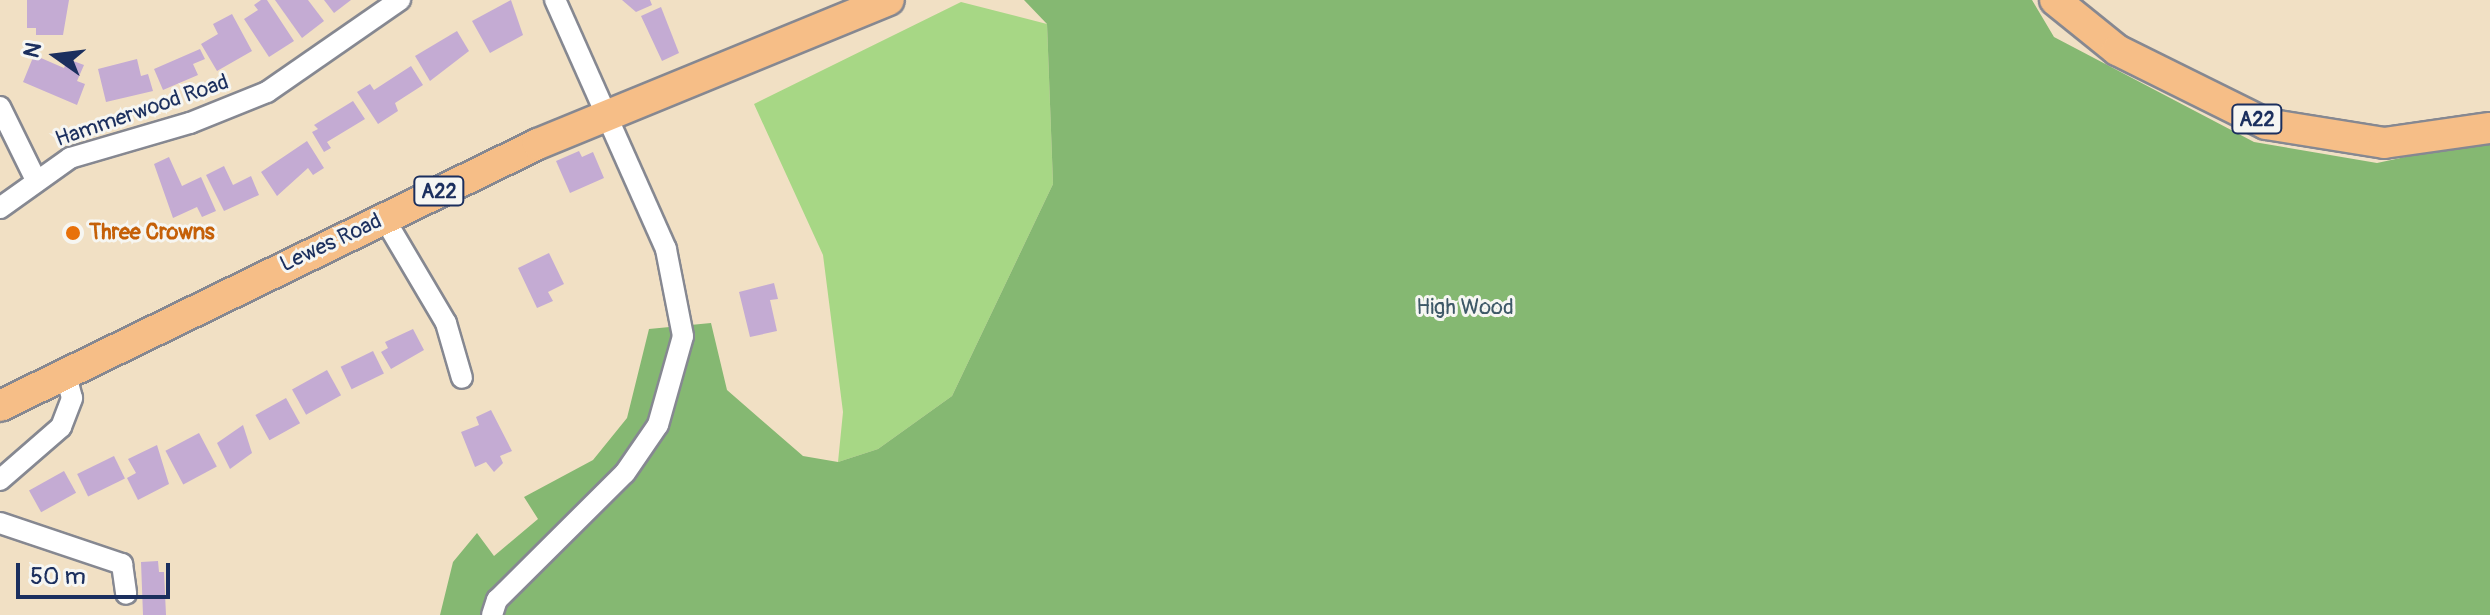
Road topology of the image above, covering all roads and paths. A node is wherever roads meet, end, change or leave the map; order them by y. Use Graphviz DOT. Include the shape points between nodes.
graph roads {
  1 [pos="555,0"];
  2 [pos="889,0"];
  3 [pos="2055,0"];
  4 [pos="386,4"];
  5 [pos="0,107"];
  6 [pos="605,115"];
  7 [pos="2490,128"];
  8 [pos="35,178"];
  9 [pos="0,208"];
  10 [pos="384,218"];
  11 [pos="66,375"];
  12 [pos="462,378"];
  13 [pos="0,406"];
  14 [pos="0,480"];
  15 [pos="0,523"];
  16 [pos="126,594"];
  17 [pos="492,615"];
  1 -- 6 [label="street"];
  2 -- 6 [label="highway, Lewes Road / A22"];
  3 -- 7 [label="highway, A22" via="2117,50 2266,124 2384,143"];
  4 -- 8 [label="street, Hammerwood Road" via="267,92 190,123 70,158"];
  5 -- 8 [label="street"];
  6 -- 10 [label="highway, Lewes Road / A22"];
  6 -- 17 [label="street" via="666,249 683,336 658,425 625,473 497,600"];
  8 -- 9 [label="street, Hammerwood Road"];
  10 -- 11 [label="highway, Lewes Road / A22"];
  10 -- 12 [label="street" via="446,323"];
  11 -- 13 [label="highway, Lewes Road / A22"];
  11 -- 14 [label="street" via="72,398 61,427"];
  15 -- 16 [label="street" via="122,564"];
}
